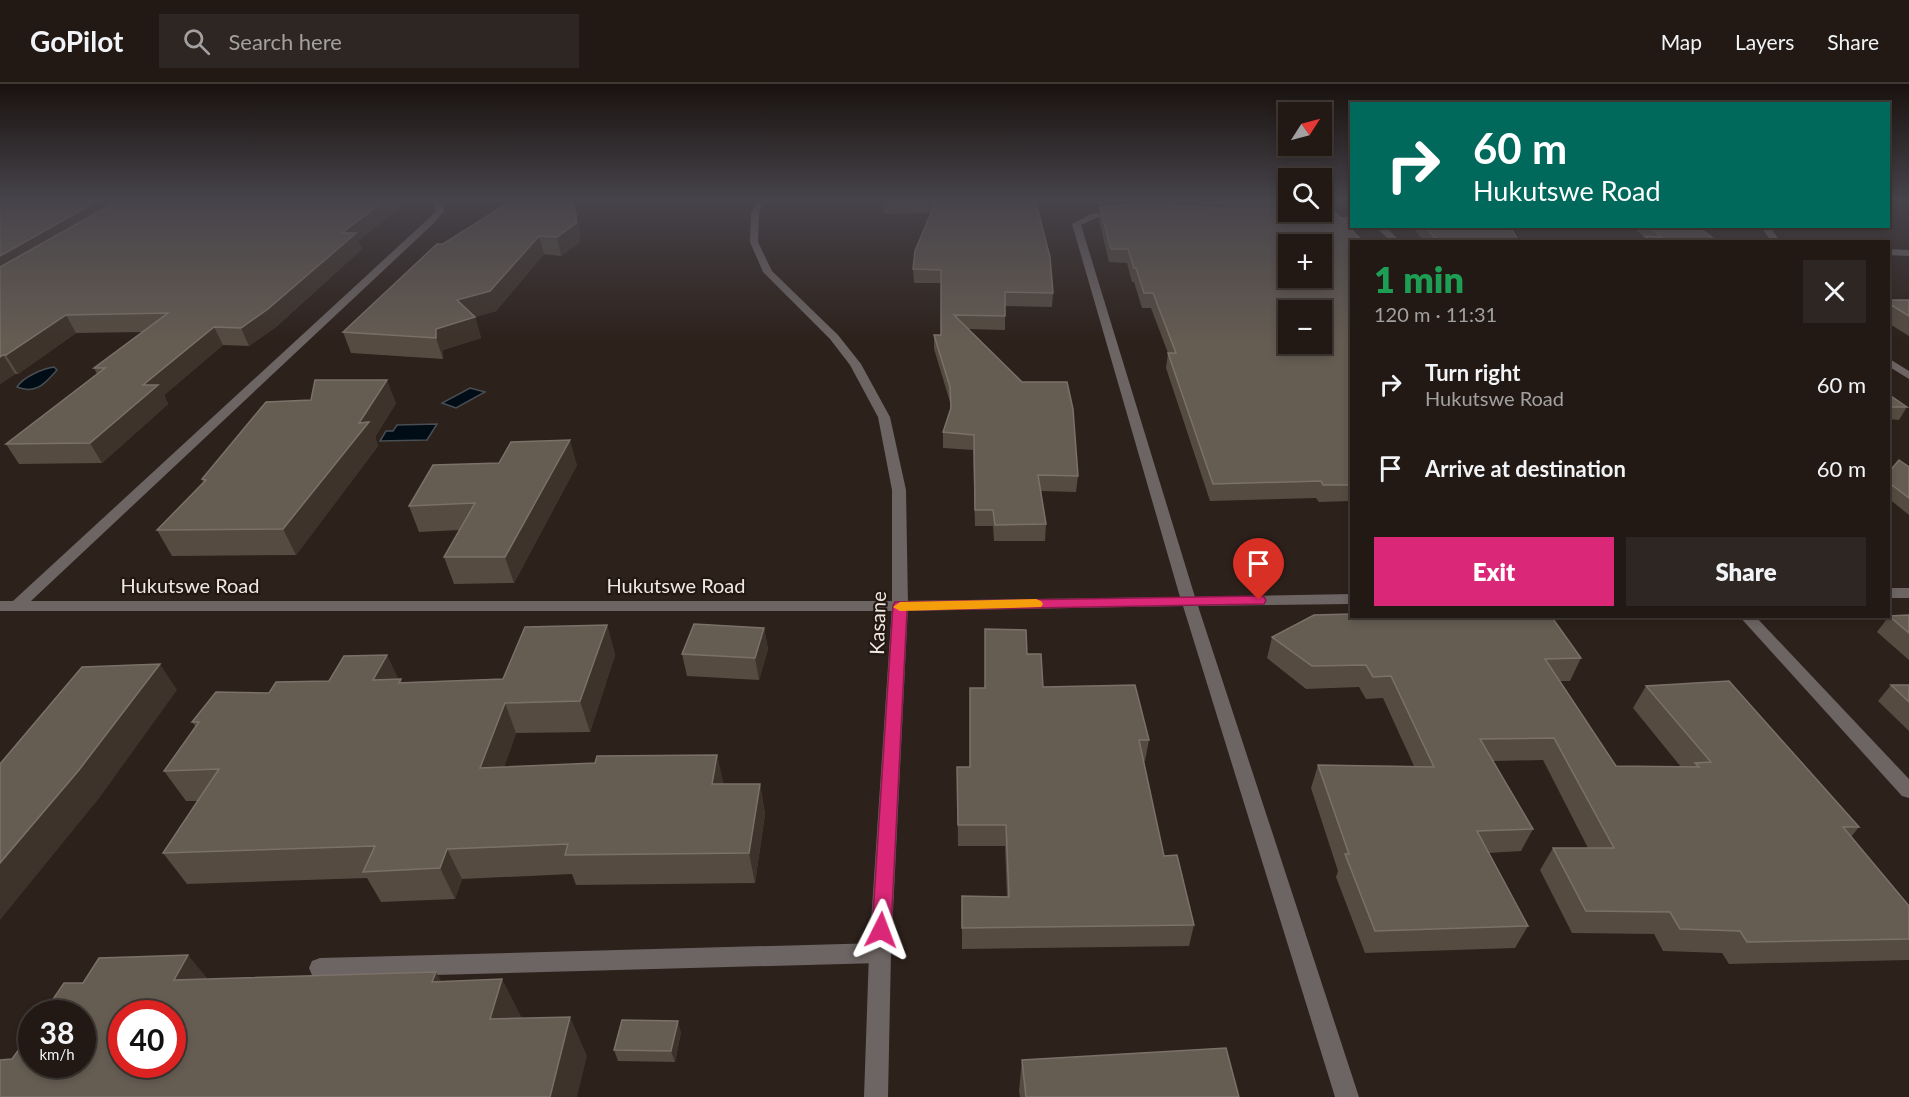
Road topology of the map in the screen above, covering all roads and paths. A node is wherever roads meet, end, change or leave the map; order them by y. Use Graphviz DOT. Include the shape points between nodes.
graph roads {
  1 [pos="403,246"];
  2 [pos="756,246"];
  3 [pos="1083,246"];
  4 [pos="1890,252"];
  5 [pos="1909,253"];
  6 [pos="1890,362"];
  7 [pos="1909,376"];
  8 [pos="1890,593"];
  9 [pos="1909,593"];
  10 [pos="1350,599"];
  11 [pos="1189,602"];
  12 [pos="0,606"];
  13 [pos="16,606"];
  14 [pos="900,606"];
  15 [pos="1748,618"];
  16 [pos="1909,791"];
  17 [pos="880,953"];
  18 [pos="320,968"];
  19 [pos="876,1097"];
  20 [pos="1347,1097"];
  1 -- 13 [label="street"];
  2 -- 14 [label="street, Kasane" via="768,272 855,364 884,417 899,490"];
  3 -- 11 [label="street"];
  4 -- 5 [label="street"];
  6 -- 7 [label="street"];
  8 -- 9 [label="street"];
  10 -- 11 [label="street, Hukutswe Road"];
  11 -- 14 [label="street, Hukutswe Road"];
  11 -- 20 [label="street"];
  12 -- 13 [label="street, Hukutswe Road"];
  13 -- 14 [label="street, Hukutswe Road"];
  14 -- 17 [label="street, Kasane"];
  15 -- 16 [label="street"];
  17 -- 18 [label="street"];
  17 -- 19 [label="street, Kasane"];
}
